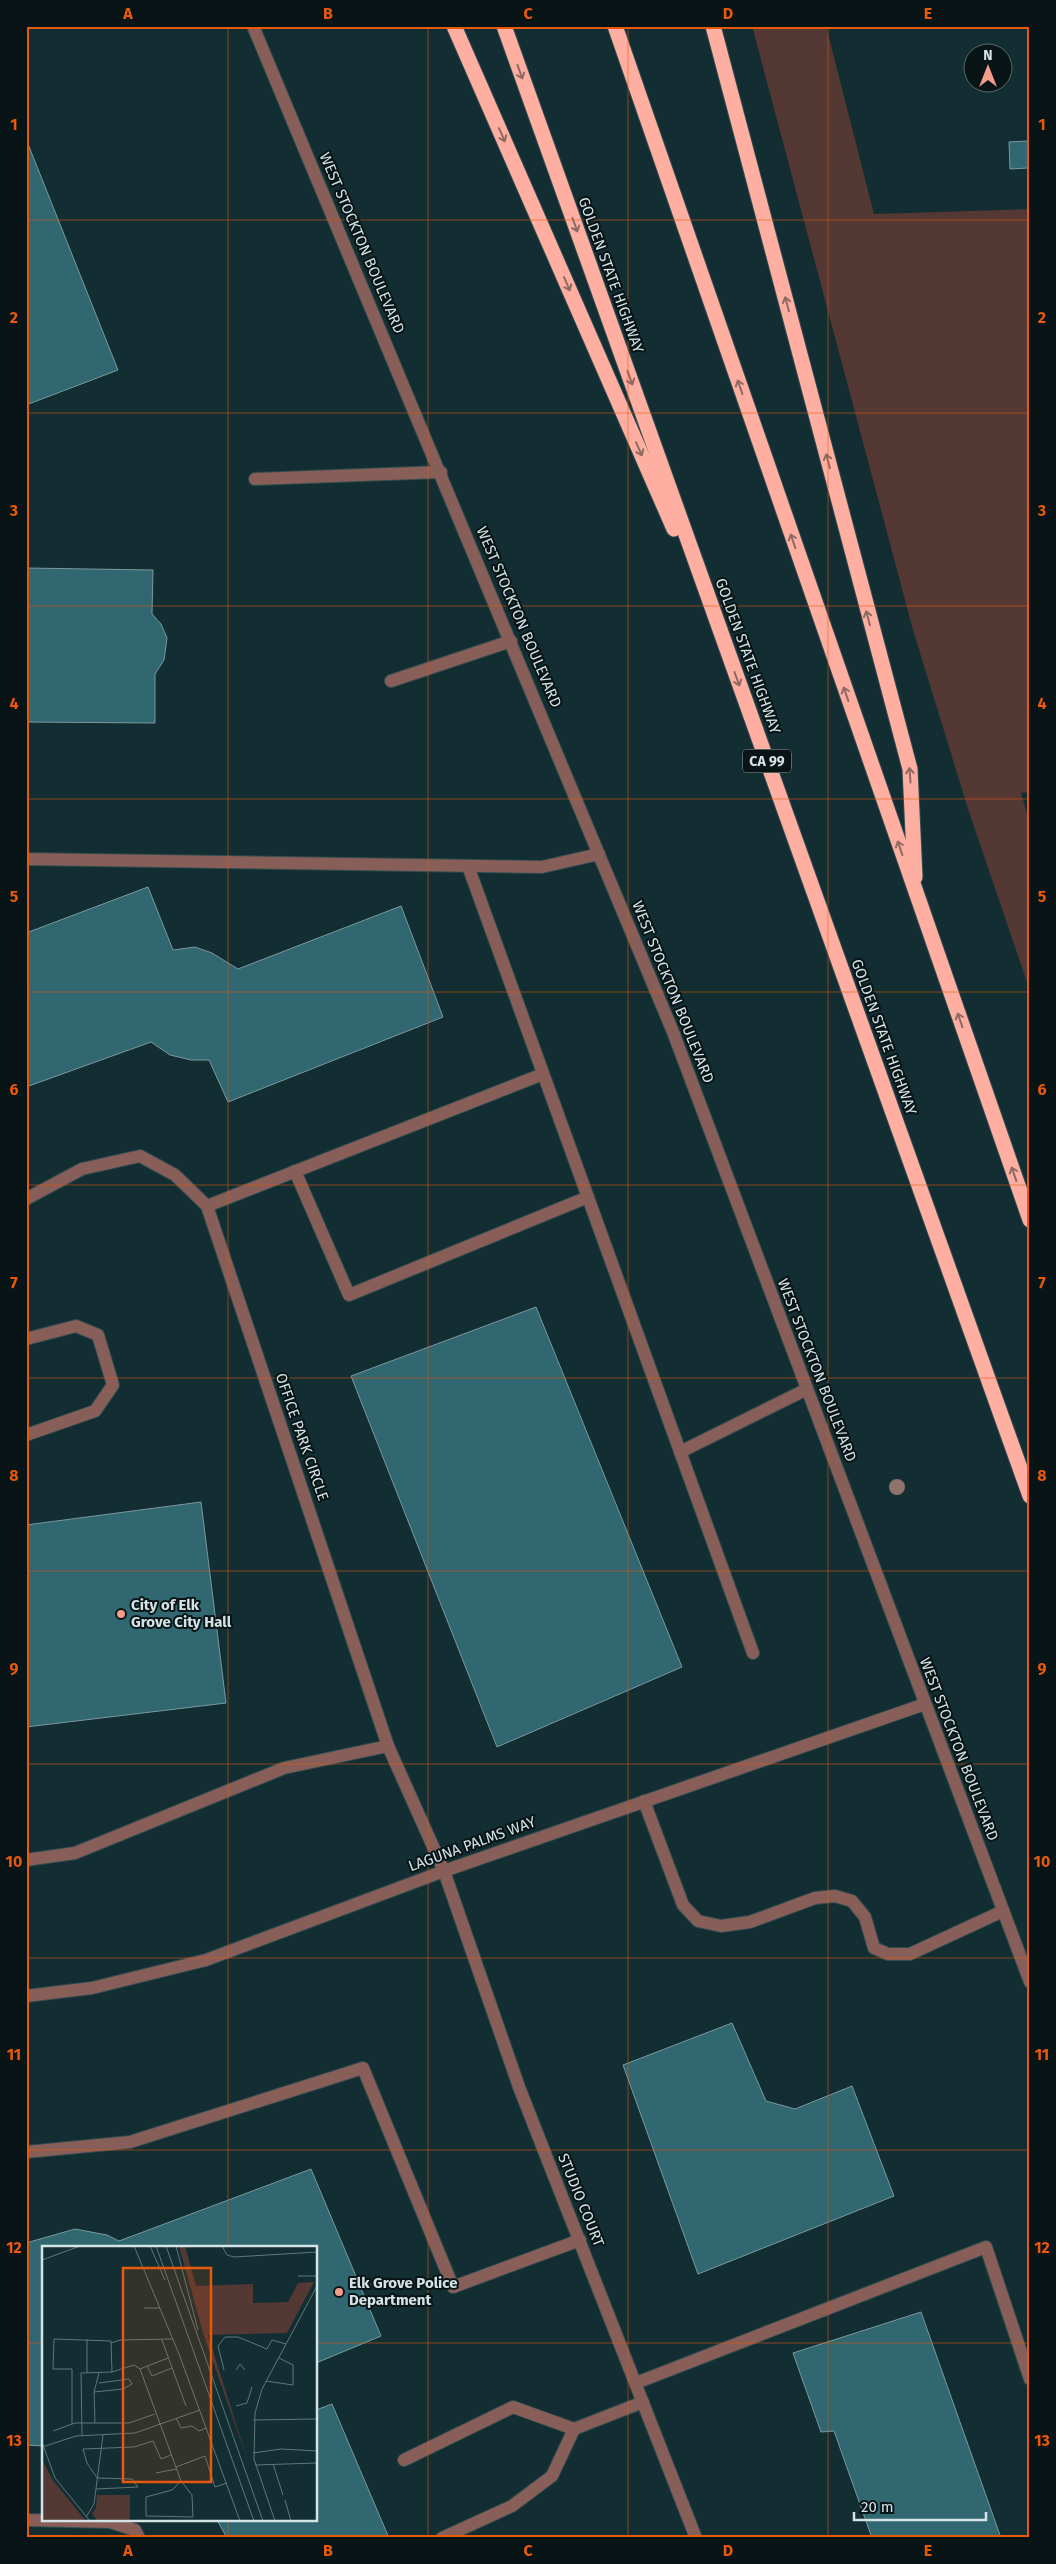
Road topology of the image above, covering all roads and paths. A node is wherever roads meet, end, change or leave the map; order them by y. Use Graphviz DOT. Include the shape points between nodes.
graph roads {
  1 [pos="253,26"];
  2 [pos="454,26"];
  3 [pos="504,26"];
  4 [pos="615,26"];
  5 [pos="713,26"];
  6 [pos="441,472"];
  7 [pos="255,479"];
  8 [pos="511,641"];
  9 [pos="728,652"];
  10 [pos="391,681"];
  11 [pos="599,854"];
  12 [pos="26,859"];
  13 [pos="468,866"];
  14 [pos="916,894"];
  15 [pos="543,1074"];
  16 [pos="295,1172"];
  17 [pos="588,1197"];
  18 [pos="26,1199"];
  19 [pos="207,1206"];
  20 [pos="1030,1220"];
  21 [pos="26,1340"];
  22 [pos="807,1389"];
  23 [pos="26,1435"];
  24 [pos="680,1452"];
  25 [pos="1030,1496"];
  26 [pos="752,1652"];
  27 [pos="925,1704"];
  28 [pos="388,1746"];
  29 [pos="644,1801"];
  30 [pos="26,1860"];
  31 [pos="444,1871"];
  32 [pos="1003,1911"];
  33 [pos="1030,1982"];
  34 [pos="26,1996"];
  35 [pos="26,2152"];
  36 [pos="580,2240"];
  37 [pos="1030,2379"];
  38 [pos="636,2383"];
  39 [pos="643,2402"];
  40 [pos="574,2429"];
  41 [pos="404,2460"];
  42 [pos="26,2520"];
  43 [pos="42,2520"];
  44 [pos="110,2522"];
  45 [pos="139,2538"];
  46 [pos="442,2538"];
  47 [pos="696,2538"];
  1 -- 6 [label="street, WEST STOCKTON BOULEVARD"];
  2 -- 9 [label="highway, one-way"];
  3 -- 9 [label="highway, GOLDEN STATE HIGHWAY / CA 99, one-way"];
  14 -- 4 [label="highway, one-way"];
  14 -- 5 [label="highway, one-way" via="910,769"];
  6 -- 7 [label="street"];
  6 -- 8 [label="street, WEST STOCKTON BOULEVARD"];
  8 -- 10 [label="street"];
  8 -- 11 [label="street, WEST STOCKTON BOULEVARD"];
  9 -- 25 [label="highway, GOLDEN STATE HIGHWAY / CA 99, one-way"];
  11 -- 13 [label="street" via="542,867"];
  11 -- 22 [label="street, WEST STOCKTON BOULEVARD" via="673,1032"];
  12 -- 13 [label="street"];
  13 -- 15 [label="street"];
  20 -- 14 [label="highway, one-way"];
  15 -- 16 [label="street"];
  15 -- 17 [label="street"];
  16 -- 17 [label="street" via="349,1295"];
  16 -- 19 [label="street"];
  17 -- 24 [label="street"];
  18 -- 19 [label="street, OFFICE PARK CIRCLE" via="82,1168 140,1156 175,1175"];
  19 -- 28 [label="street, OFFICE PARK CIRCLE"];
  21 -- 23 [label="street" via="76,1326 98,1336 112,1385 95,1411"];
  22 -- 24 [label="street"];
  22 -- 27 [label="street, WEST STOCKTON BOULEVARD"];
  24 -- 26 [label="street"];
  27 -- 29 [label="street, LAGUNA PALMS WAY"];
  27 -- 32 [label="street, WEST STOCKTON BOULEVARD"];
  28 -- 30 [label="street" via="284,1768 75,1853"];
  28 -- 31 [label="street, OFFICE PARK CIRCLE"];
  29 -- 31 [label="street, LAGUNA PALMS WAY"];
  29 -- 32 [label="street" via="683,1905 698,1920 721,1926 750,1922 815,1898 835,1896 852,1902 865,1917 874,1948 888,1954 910,1954"];
  31 -- 34 [label="street, LAGUNA PALMS WAY" via="206,1960 92,1988"];
  31 -- 36 [label="street, STUDIO COURT" via="519,2087"];
  32 -- 33 [label="street, WEST STOCKTON BOULEVARD"];
  35 -- 36 [label="street" via="130,2142 362,2068 453,2287"];
  36 -- 38 [label="street, STUDIO COURT"];
  37 -- 38 [label="street" via="986,2247"];
  38 -- 39 [label="street, STUDIO COURT"];
  39 -- 40 [label="street"];
  39 -- 47 [label="street, STUDIO COURT"];
  40 -- 41 [label="street" via="513,2407"];
  40 -- 46 [label="street" via="552,2476 512,2506"];
  42 -- 43 [label="street"];
  44 -- 45 [label="street" via="135,2530"];
}
